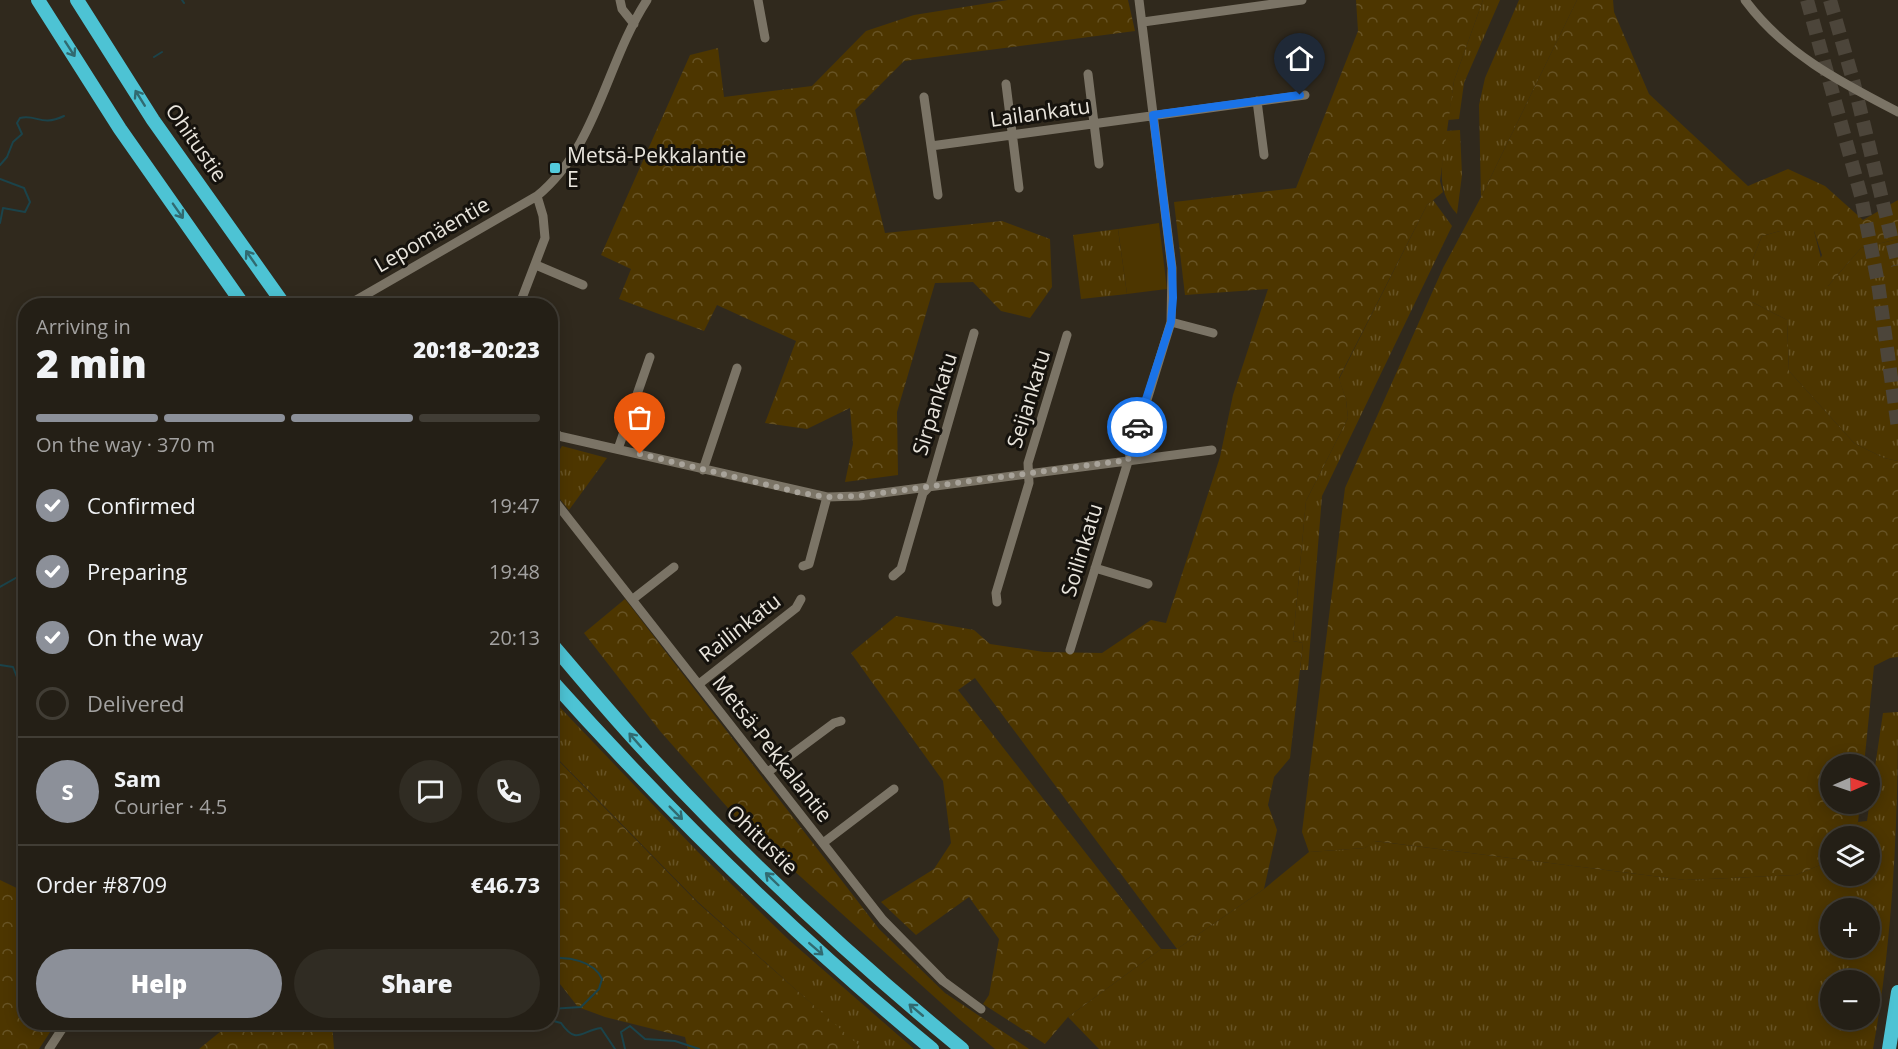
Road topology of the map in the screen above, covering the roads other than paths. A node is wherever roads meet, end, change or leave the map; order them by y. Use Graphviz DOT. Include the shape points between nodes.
graph roads {
  1 [pos="38,0"];
  2 [pos="77,0"];
  3 [pos="620,0"];
  4 [pos="647,0"];
  5 [pos="758,0"];
  6 [pos="1139,0"];
  7 [pos="1302,0"];
  8 [pos="1745,0"];
  9 [pos="1231,5"];
  10 [pos="1143,22"];
  11 [pos="634,24"];
  12 [pos="765,38"];
  13 [pos="1088,75"];
  14 [pos="1005,84"];
  15 [pos="1305,95"];
  16 [pos="924,97"];
  17 [pos="1257,101"];
  18 [pos="1898,112"];
  19 [pos="1153,115"];
  20 [pos="1094,123"];
  21 [pos="1012,135"];
  22 [pos="931,146"];
  23 [pos="1264,155"];
  24 [pos="1099,164"];
  25 [pos="1019,188"];
  26 [pos="938,195"];
  27 [pos="537,196"];
  28 [pos="536,266"];
  29 [pos="583,285"];
  30 [pos="238,298"];
  31 [pos="279,298"];
  32 [pos="360,298"];
  33 [pos="522,298"];
  34 [pos="1171,322"];
  35 [pos="974,333"];
  36 [pos="1213,333"];
  37 [pos="1067,335"];
  38 [pos="650,357"];
  39 [pos="737,368"];
  40 [pos="558,436"];
  41 [pos="618,449"];
  42 [pos="1212,450"];
  43 [pos="1128,460"];
  44 [pos="704,470"];
  45 [pos="1029,474"];
  46 [pos="930,486"];
  47 [pos="827,497"];
  48 [pos="558,505"];
  49 [pos="803,566"];
  50 [pos="674,567"];
  51 [pos="1095,568"];
  52 [pos="893,576"];
  53 [pos="1148,584"];
  54 [pos="633,599"];
  55 [pos="801,599"];
  56 [pos="997,602"];
  57 [pos="1070,650"];
  58 [pos="558,651"];
  59 [pos="699,684"];
  60 [pos="558,688"];
  61 [pos="841,721"];
  62 [pos="768,772"];
  63 [pos="894,789"];
  64 [pos="823,843"];
  65 [pos="1898,992"];
  66 [pos="981,1009"];
  67 [pos="61,1030"];
  68 [pos="49,1049"];
  69 [pos="932,1049"];
  70 [pos="962,1049"];
  71 [pos="1888,1049"];
  1 -- 30 [label="highway, one-way" via="120,129"];
  31 -- 2 [label="highway, Ohitustie, one-way" via="153,120"];
  3 -- 11 [label="street"];
  4 -- 11 [label="street"];
  5 -- 12 [label="street"];
  6 -- 10 [label="street, Soilinkatu"];
  7 -- 9 [label="street"];
  8 -- 18 [label="street" via="1796,54"];
  9 -- 10 [label="street"];
  10 -- 19 [label="street, Soilinkatu"];
  11 -- 27 [label="street" via="569,165"];
  13 -- 20 [label="street"];
  14 -- 21 [label="street"];
  15 -- 17 [label="street, Lailankatu"];
  16 -- 22 [label="street"];
  17 -- 19 [label="street, Lailankatu"];
  17 -- 23 [label="street"];
  19 -- 20 [label="street, Lailankatu"];
  19 -- 34 [label="street, Soilinkatu" via="1172,268"];
  20 -- 21 [label="street, Lailankatu"];
  20 -- 24 [label="street"];
  21 -- 22 [label="street, Lailankatu"];
  21 -- 25 [label="street"];
  22 -- 26 [label="street"];
  27 -- 28 [label="street" via="545,238"];
  27 -- 32 [label="street, Lepomäentie"];
  28 -- 29 [label="street"];
  28 -- 33 [label="street"];
  34 -- 36 [label="street"];
  34 -- 43 [label="street, Soilinkatu"];
  35 -- 46 [label="street, Sirpankatu"];
  37 -- 45 [label="street, Seijankatu" via="1028,463"];
  38 -- 41 [label="street"];
  39 -- 44 [label="street"];
  40 -- 41 [label="street"];
  41 -- 44 [label="street"];
  42 -- 43 [label="street"];
  43 -- 45 [label="street"];
  43 -- 51 [label="street, Soilinkatu"];
  44 -- 47 [label="street"];
  45 -- 46 [label="street"];
  45 -- 56 [label="street, Seijankatu" via="996,593"];
  46 -- 47 [label="street"];
  46 -- 52 [label="street, Sirpankatu" via="923,493 901,569"];
  47 -- 49 [label="street" via="809,564"];
  48 -- 54 [label="street, Metsä-Pekkalantie"];
  50 -- 54 [label="street"];
  51 -- 53 [label="street"];
  51 -- 57 [label="street, Soilinkatu"];
  54 -- 59 [label="street, Metsä-Pekkalantie"];
  55 -- 59 [label="street, Railinkatu" via="796,608"];
  70 -- 58 [label="highway, Ohitustie, one-way" via="829,934 732,842"];
  59 -- 62 [label="street, Metsä-Pekkalantie"];
  60 -- 69 [label="highway, Ohitustie, one-way" via="621,758 804,939"];
  61 -- 62 [label="street"];
  62 -- 64 [label="street, Metsä-Pekkalantie"];
  63 -- 64 [label="street"];
  64 -- 66 [label="street, Metsä-Pekkalantie" via="883,920 943,981"];
  65 -- 71 [label="highway"];
  67 -- 68 [label="street"];
}
